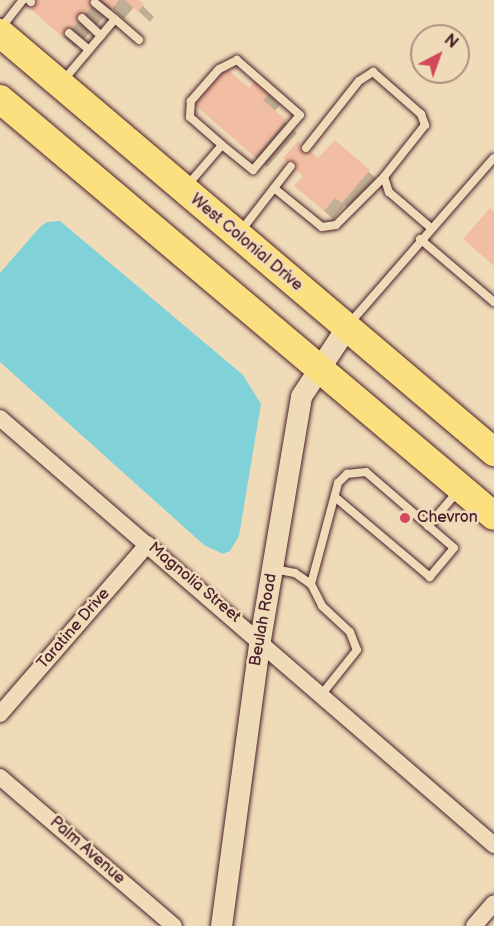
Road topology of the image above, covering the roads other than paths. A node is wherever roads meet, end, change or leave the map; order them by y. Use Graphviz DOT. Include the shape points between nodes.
graph roads {
  1 [pos="28,1"];
  2 [pos="95,3"];
  3 [pos="82,18"];
  4 [pos="115,19"];
  5 [pos="0,29"];
  6 [pos="0,33"];
  7 [pos="69,33"];
  8 [pos="101,36"];
  9 [pos="139,40"];
  10 [pos="89,50"];
  11 [pos="60,84"];
  12 [pos="0,99"];
  13 [pos="222,145"];
  14 [pos="306,148"];
  15 [pos="494,158"];
  16 [pos="291,166"];
  17 [pos="384,177"];
  18 [pos="274,188"];
  19 [pos="184,190"];
  20 [pos="430,228"];
  21 [pos="237,235"];
  22 [pos="420,239"];
  23 [pos="494,302"];
  24 [pos="346,328"];
  25 [pos="318,369"];
  26 [pos="0,418"];
  27 [pos="494,452"];
  28 [pos="460,488"];
  29 [pos="334,497"];
  30 [pos="494,516"];
  31 [pos="428,526"];
  32 [pos="148,544"];
  33 [pos="273,569"];
  34 [pos="311,584"];
  35 [pos="260,639"];
  36 [pos="322,694"];
  37 [pos="0,714"];
  38 [pos="0,777"];
  39 [pos="494,845"];
  40 [pos="494,903"];
  41 [pos="174,926"];
  42 [pos="221,926"];
  43 [pos="474,926"];
  1 -- 5 [label="lane"];
  2 -- 4 [label="lane"];
  3 -- 8 [label="lane"];
  4 -- 8 [label="lane"];
  4 -- 9 [label="lane"];
  6 -- 11 [label="highway, West Colonial Drive"];
  7 -- 10 [label="lane"];
  8 -- 10 [label="lane"];
  10 -- 11 [label="lane"];
  11 -- 19 [label="highway, West Colonial Drive"];
  12 -- 25 [label="highway"];
  13 -- 13 [label="lane" via="253,170 300,114 237,60 219,69 191,101 190,117"];
  13 -- 19 [label="lane"];
  14 -- 17 [label="lane" via="359,81 373,72 421,114 425,125"];
  15 -- 20 [label="lane"];
  16 -- 18 [label="lane"];
  17 -- 18 [label="lane" via="336,225 322,227"];
  17 -- 20 [label="lane" via="389,192"];
  18 -- 21 [label="lane"];
  19 -- 21 [label="highway, West Colonial Drive"];
  20 -- 22 [label="lane"];
  21 -- 24 [label="highway, West Colonial Drive"];
  22 -- 23 [label="lane"];
  22 -- 24 [label="lane"];
  24 -- 25 [label="street, Beulah Road"];
  24 -- 27 [label="highway, West Colonial Drive"];
  25 -- 28 [label="highway"];
  25 -- 33 [label="street, Beulah Road" via="301,396"];
  26 -- 32 [label="street, Magnolia Street"];
  28 -- 30 [label="highway"];
  28 -- 31 [label="lane"];
  29 -- 31 [label="lane" via="338,483 347,474 366,472"];
  29 -- 31 [label="lane" via="430,578 454,548"];
  29 -- 34 [label="lane"];
  32 -- 35 [label="street, Magnolia Street"];
  32 -- 37 [label="street, Taratine Drive"];
  33 -- 34 [label="lane" via="295,573"];
  33 -- 35 [label="street, Beulah Road"];
  34 -- 36 [label="lane" via="322,606 350,632 357,650"];
  35 -- 36 [label="street, Magnolia Street"];
  35 -- 42 [label="street, Beulah Road"];
  36 -- 39 [label="street, Magnolia Street"];
  38 -- 41 [label="street, Palm Avenue"];
  40 -- 43 [label="street"];
}
